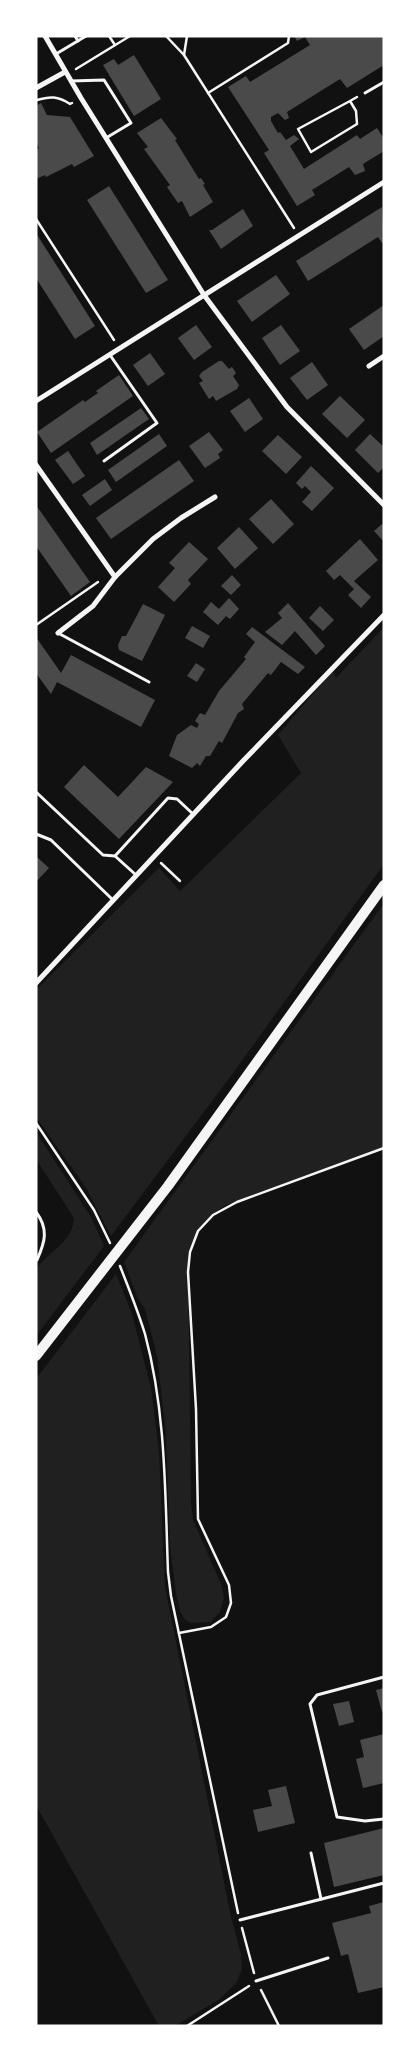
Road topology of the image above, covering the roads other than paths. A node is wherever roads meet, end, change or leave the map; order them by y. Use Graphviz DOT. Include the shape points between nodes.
graph roads {
  1 [pos="45,36"];
  2 [pos="75,36"];
  3 [pos="86,36"];
  4 [pos="78,41"];
  5 [pos="55,54"];
  6 [pos="65,72"];
  7 [pos="71,81"];
  8 [pos="384,82"];
  9 [pos="36,88"];
  10 [pos="365,93"];
  11 [pos="106,138"];
  12 [pos="384,182"];
  13 [pos="204,294"];
  14 [pos="109,354"];
  15 [pos="384,356"];
  16 [pos="369,366"];
  17 [pos="36,401"];
  18 [pos="104,461"];
  19 [pos="36,465"];
  20 [pos="215,497"];
  21 [pos="384,505"];
  22 [pos="113,575"];
  23 [pos="384,615"];
  24 [pos="58,634"];
  25 [pos="149,682"];
  26 [pos="36,792"];
  27 [pos="194,814"];
  28 [pos="36,834"];
  29 [pos="115,856"];
  30 [pos="136,876"];
  31 [pos="384,885"];
  32 [pos="113,900"];
  33 [pos="36,982"];
  34 [pos="36,1212"];
  35 [pos="37,1260"];
  36 [pos="36,1356"];
  37 [pos="384,1677"];
  38 [pos="384,1819"];
  39 [pos="311,1853"];
  40 [pos="384,1883"];
  41 [pos="321,1899"];
  42 [pos="240,1920"];
  43 [pos="328,1958"];
  44 [pos="256,1982"];
  1 -- 5 [label="street"];
  2 -- 4 [label="lane"];
  3 -- 4 [label="lane"];
  4 -- 5 [label="lane"];
  5 -- 6 [label="street"];
  6 -- 7 [label="street"];
  6 -- 9 [label="street"];
  7 -- 11 [label="street"];
  7 -- 11 [label="lane" via="104,80 131,123"];
  8 -- 10 [label="lane"];
  11 -- 13 [label="street"];
  12 -- 13 [label="street"];
  13 -- 14 [label="street"];
  13 -- 21 [label="street" via="287,407"];
  14 -- 17 [label="street"];
  14 -- 18 [label="lane" via="157,423"];
  15 -- 16 [label="street"];
  19 -- 22 [label="street"];
  20 -- 22 [label="street" via="181,518"];
  22 -- 24 [label="street" via="94,606"];
  23 -- 27 [label="street"];
  24 -- 25 [label="lane"];
  26 -- 29 [label="lane" via="103,855"];
  27 -- 29 [label="lane" via="177,799 168,798"];
  27 -- 30 [label="street"];
  28 -- 32 [label="lane" via="51,840"];
  29 -- 30 [label="lane"];
  30 -- 32 [label="street"];
  31 -- 36 [label="main road" via="168,1186"];
  32 -- 33 [label="street"];
  34 -- 35 [label="lane" via="42,1219 46,1238"];
  37 -- 38 [label="lane" via="317,1695 310,1704 337,1817 365,1821"];
  39 -- 41 [label="lane"];
  40 -- 41 [label="lane"];
  41 -- 42 [label="lane"];
  43 -- 44 [label="lane"];
}
